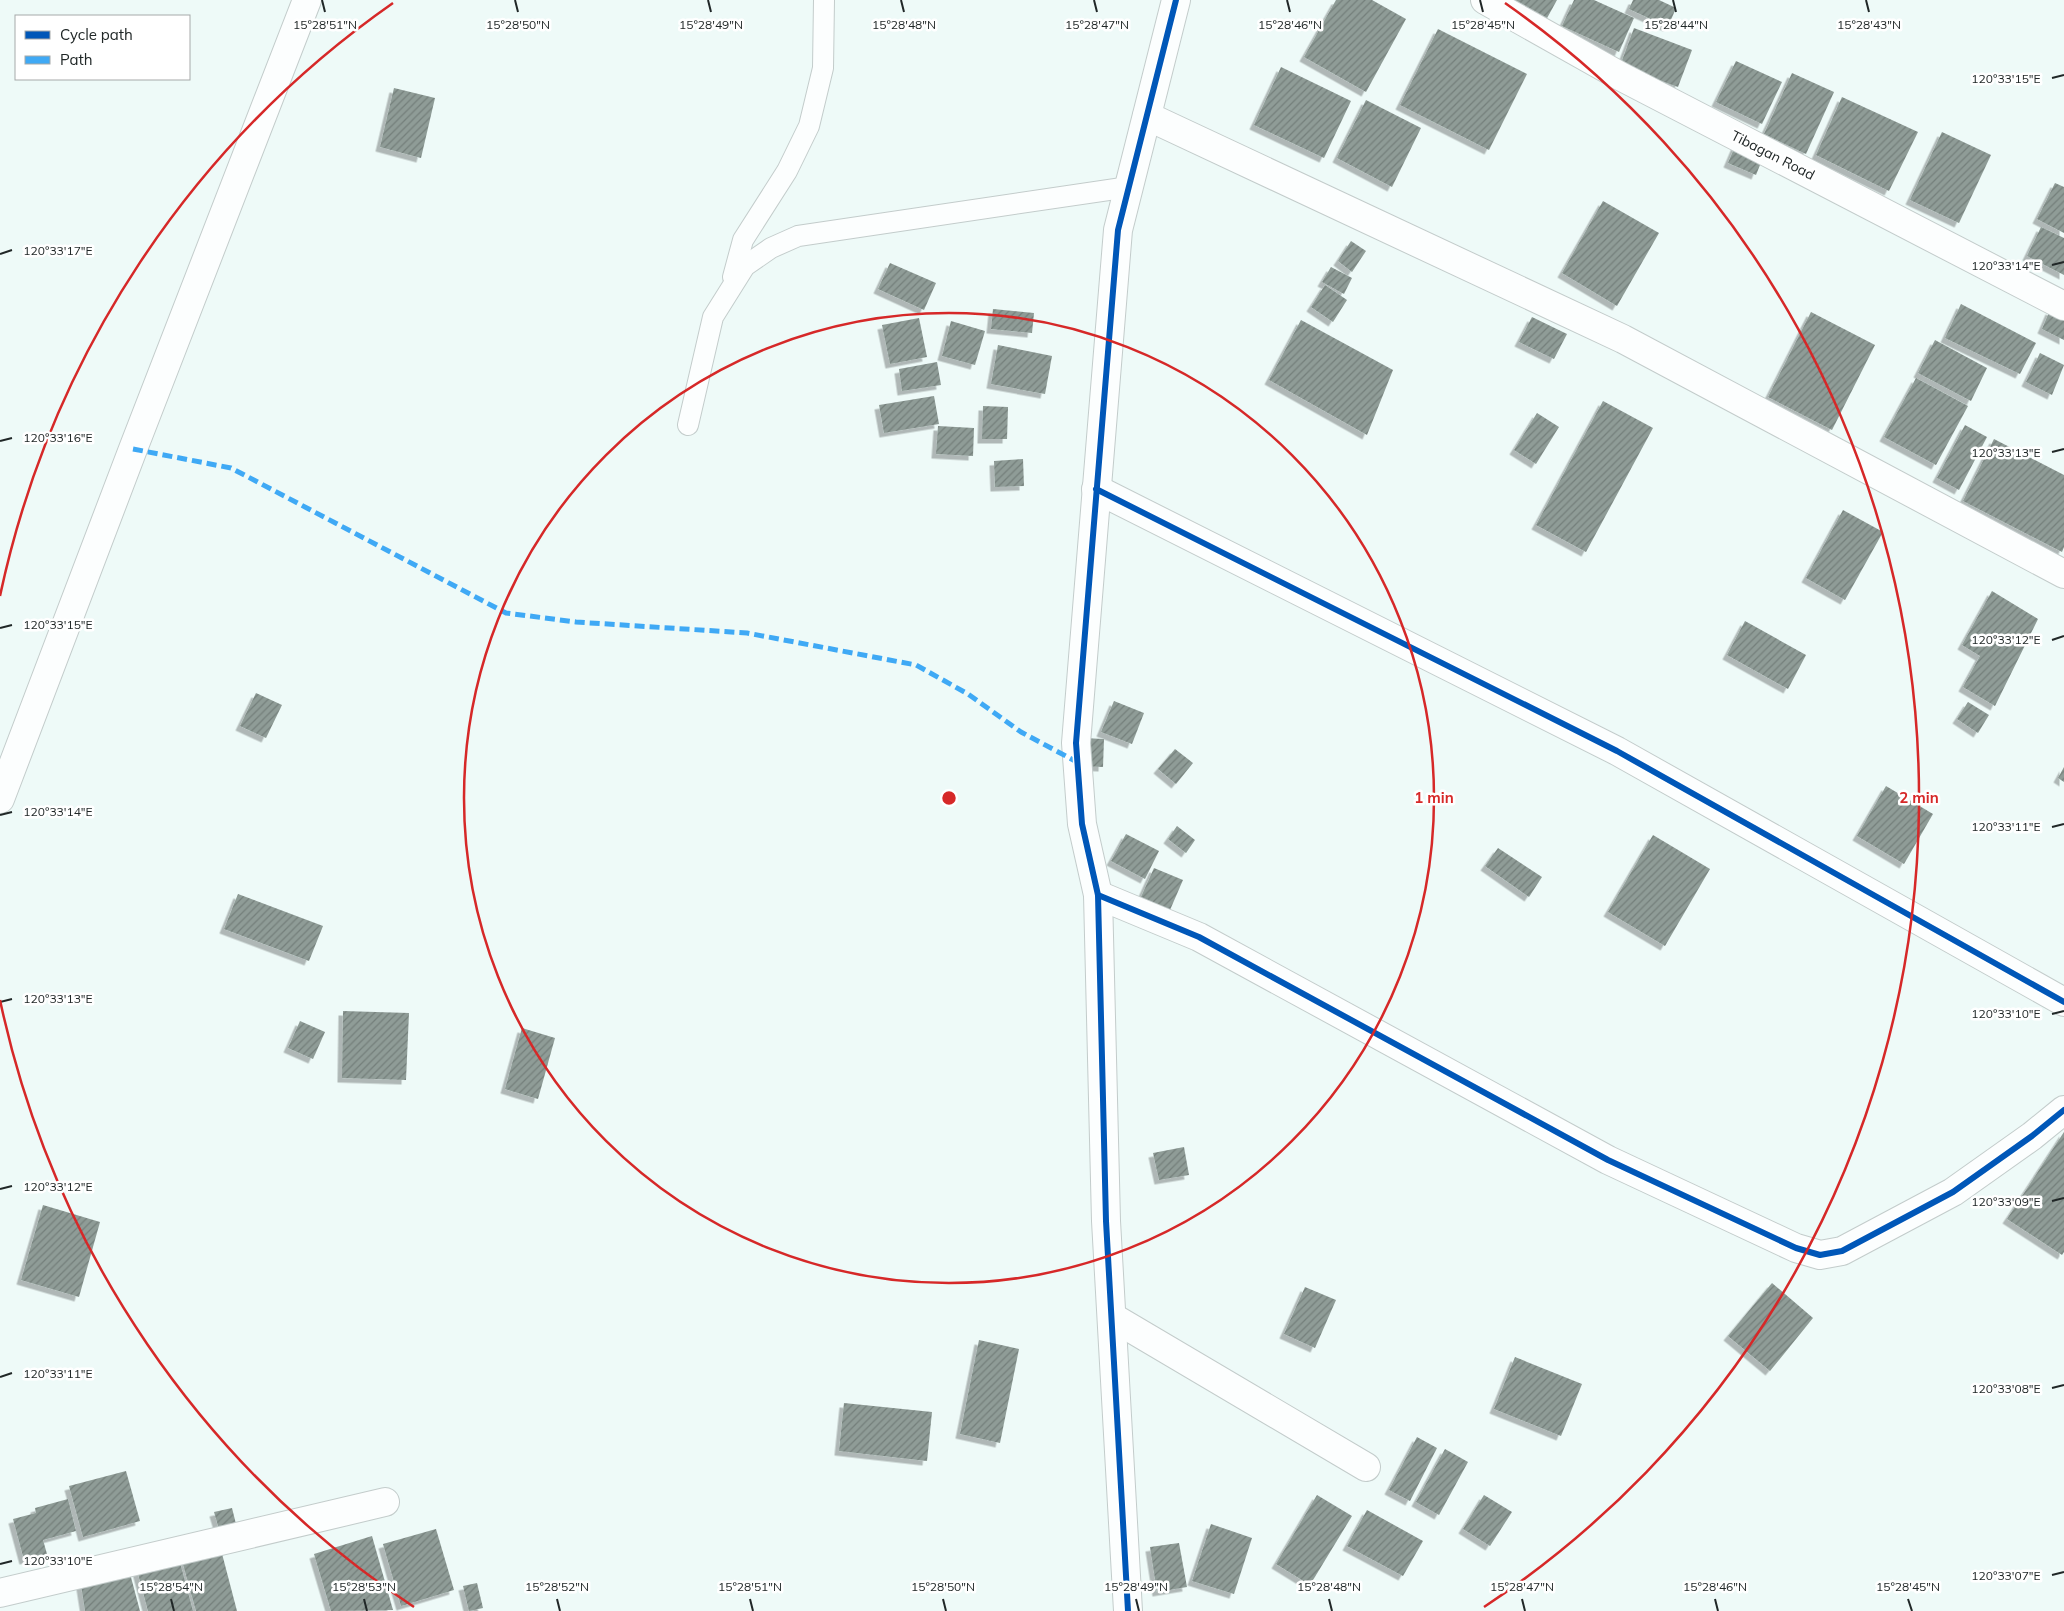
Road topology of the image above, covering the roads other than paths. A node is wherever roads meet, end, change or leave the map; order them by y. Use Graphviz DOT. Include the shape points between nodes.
graph roads {
  1 [pos="307,0"];
  2 [pos="824,0"];
  3 [pos="1176,0"];
  4 [pos="1485,0"];
  5 [pos="1147,116"];
  6 [pos="1129,187"];
  7 [pos="729,291"];
  8 [pos="2064,306"];
  9 [pos="688,425"];
  10 [pos="1096,489"];
  11 [pos="2064,574"];
  12 [pos="0,799"];
  13 [pos="1098,895"];
  14 [pos="2064,1002"];
  15 [pos="2064,1110"];
  16 [pos="1112,1317"];
  17 [pos="1366,1467"];
  18 [pos="385,1502"];
  19 [pos="0,1593"];
  20 [pos="1128,1611"];
  1 -- 12 [label="street"];
  2 -- 7 [label="lane" via="823,68 810,126 788,171 743,240"];
  3 -- 5 [label="street"];
  4 -- 8 [label="street, Tibagan Road" via="1620,76"];
  5 -- 6 [label="street"];
  5 -- 11 [label="street" via="1623,339"];
  6 -- 7 [label="lane" via="798,236 771,248 746,266"];
  6 -- 10 [label="street" via="1118,230"];
  7 -- 9 [label="lane" via="713,317"];
  10 -- 13 [label="street" via="1076,743 1082,824"];
  10 -- 14 [label="street" via="1617,751"];
  13 -- 15 [label="street" via="1198,937 1608,1160 1796,1248 1820,1254 1842,1251 1953,1192"];
  13 -- 16 [label="street" via="1106,1221"];
  16 -- 17 [label="street"];
  16 -- 20 [label="street"];
  18 -- 19 [label="street"];
}
